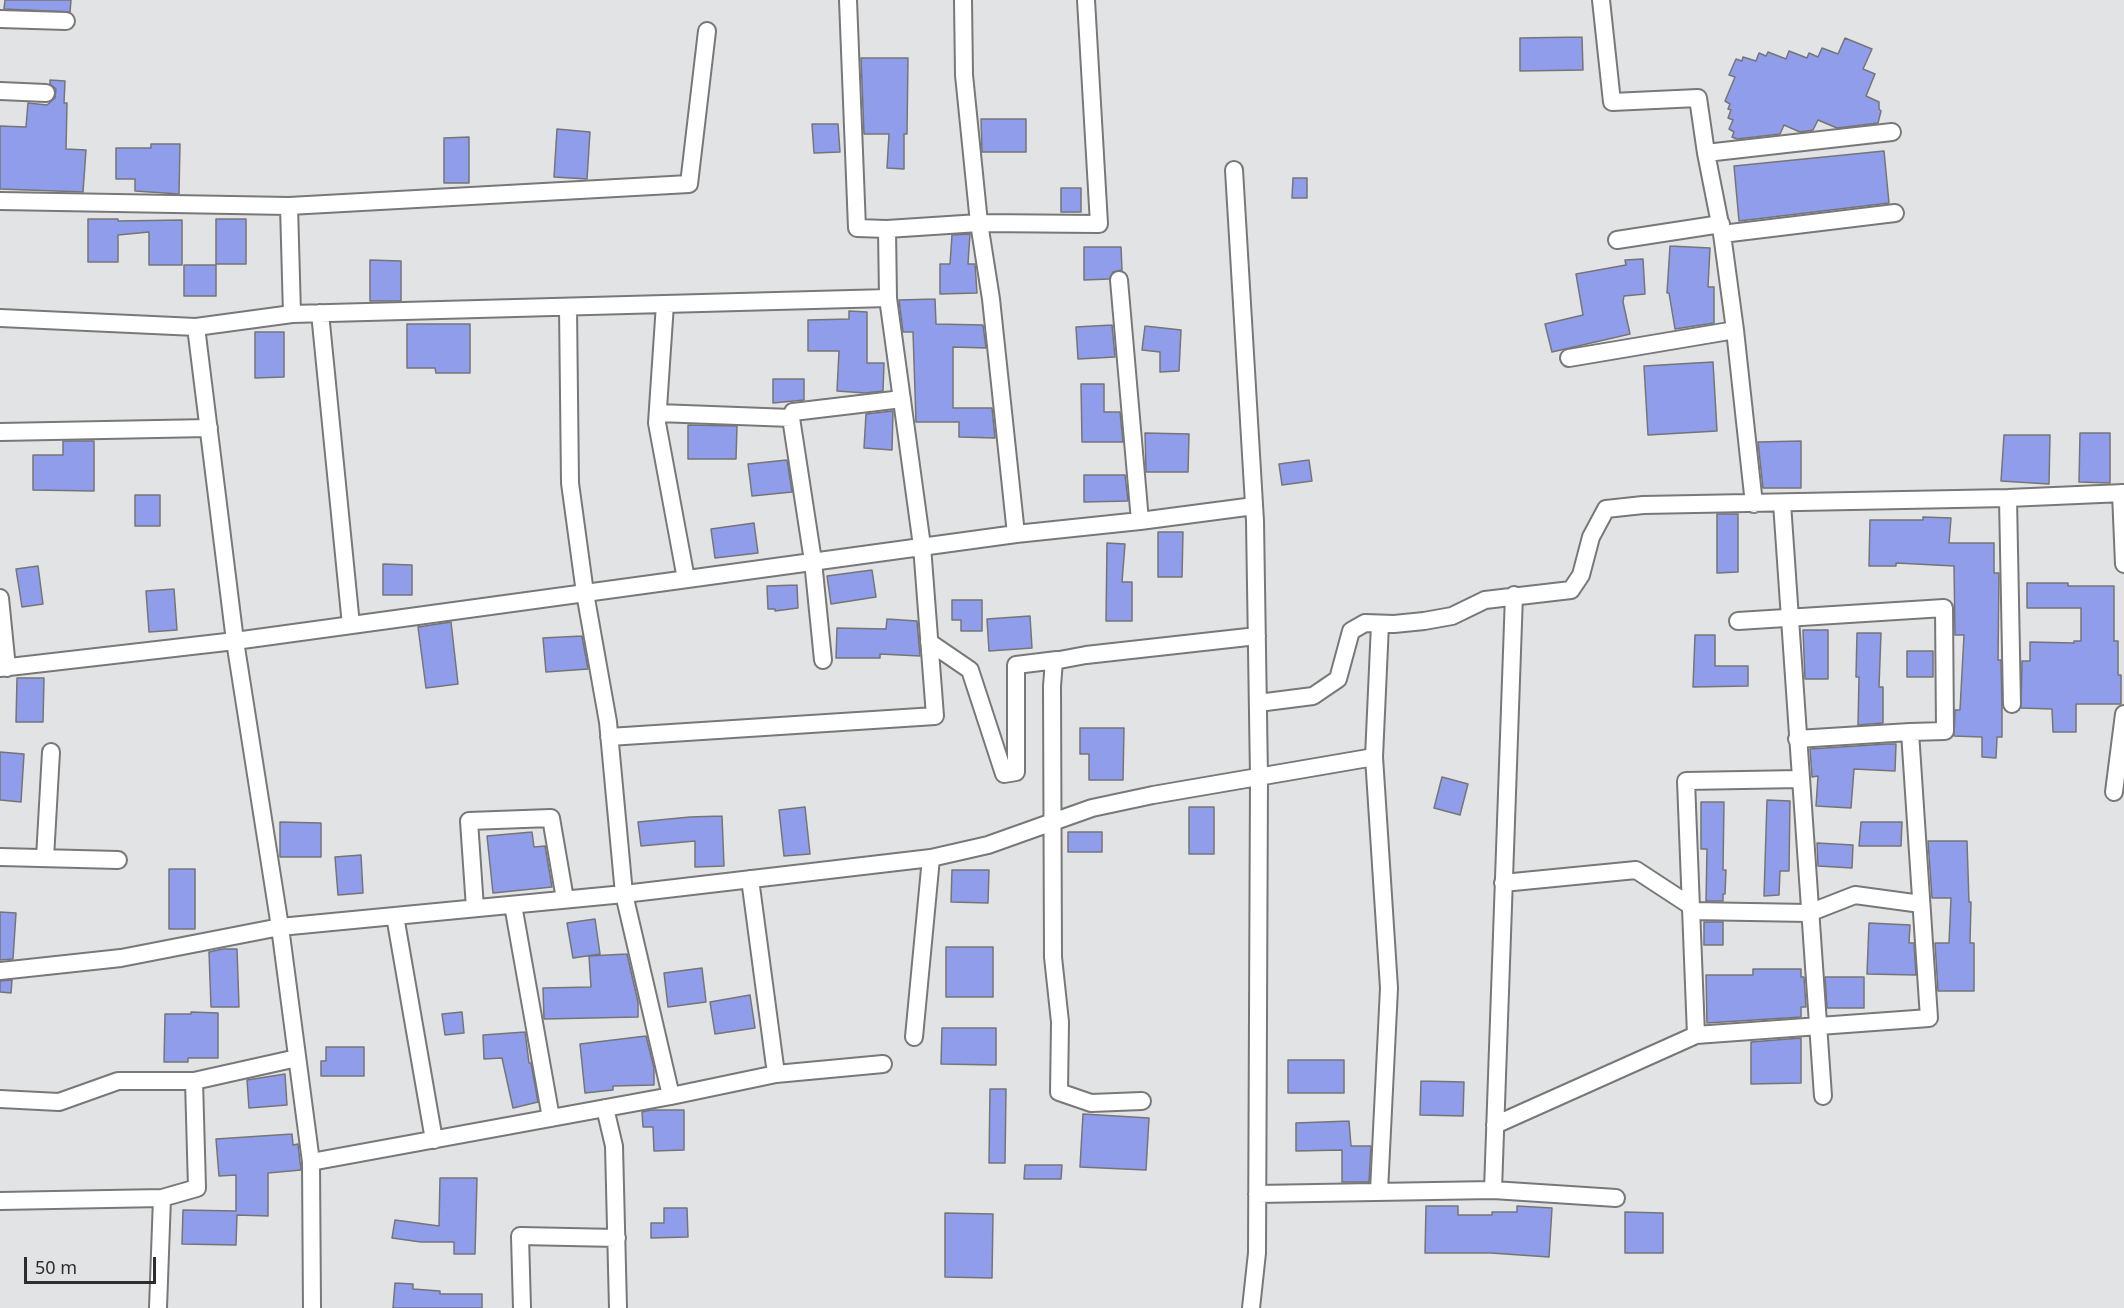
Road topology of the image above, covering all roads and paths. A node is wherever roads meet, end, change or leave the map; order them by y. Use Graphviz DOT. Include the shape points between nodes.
graph roads {
  1 [pos="848,0"];
  2 [pos="963,0"];
  3 [pos="1086,0"];
  4 [pos="1600,0"];
  5 [pos="0,18"];
  6 [pos="66,21"];
  7 [pos="707,31"];
  8 [pos="0,91"];
  9 [pos="46,93"];
  10 [pos="1892,132"];
  11 [pos="1706,153"];
  12 [pos="1234,170"];
  13 [pos="0,201"];
  14 [pos="289,206"];
  15 [pos="1895,213"];
  16 [pos="979,223"];
  17 [pos="887,229"];
  18 [pos="1721,229"];
  19 [pos="1617,240"];
  20 [pos="1119,280"];
  21 [pos="888,298"];
  22 [pos="665,304"];
  23 [pos="568,307"];
  24 [pos="320,313"];
  25 [pos="292,314"];
  26 [pos="0,318"];
  27 [pos="196,327"];
  28 [pos="1735,330"];
  29 [pos="1569,358"];
  30 [pos="902,399"];
  31 [pos="658,412"];
  32 [pos="791,418"];
  33 [pos="209,428"];
  34 [pos="0,432"];
  35 [pos="2122,494"];
  36 [pos="2008,498"];
  37 [pos="1782,503"];
  38 [pos="1754,504"];
  39 [pos="1254,506"];
  40 [pos="1140,522"];
  41 [pos="1016,534"];
  42 [pos="922,546"];
  43 [pos="813,561"];
  44 [pos="2124,564"];
  45 [pos="686,579"];
  46 [pos="585,593"];
  47 [pos="1514,595"];
  48 [pos="0,598"];
  49 [pos="1788,618"];
  50 [pos="1738,621"];
  51 [pos="1380,624"];
  52 [pos="351,625"];
  53 [pos="1257,636"];
  54 [pos="235,640"];
  55 [pos="929,642"];
  56 [pos="823,660"];
  57 [pos="1057,660"];
  58 [pos="4,668"];
  59 [pos="1258,703"];
  60 [pos="2012,704"];
  61 [pos="2124,714"];
  62 [pos="1910,732"];
  63 [pos="609,737"];
  64 [pos="1797,738"];
  65 [pos="51,752"];
  66 [pos="1374,757"];
  67 [pos="1259,777"];
  68 [pos="1800,779"];
  69 [pos="2114,792"];
  70 [pos="1051,823"];
  71 [pos="0,857"];
  72 [pos="45,858"];
  73 [pos="931,858"];
  74 [pos="118,860"];
  75 [pos="750,879"];
  76 [pos="1503,883"];
  77 [pos="624,894"];
  78 [pos="565,899"];
  79 [pos="513,904"];
  80 [pos="1921,904"];
  81 [pos="475,908"];
  82 [pos="1691,908"];
  83 [pos="1809,913"];
  84 [pos="395,916"];
  85 [pos="280,927"];
  86 [pos="0,971"];
  87 [pos="1818,1025"];
  88 [pos="1696,1035"];
  89 [pos="914,1037"];
  90 [pos="297,1058"];
  91 [pos="883,1064"];
  92 [pos="776,1074"];
  93 [pos="194,1081"];
  94 [pos="671,1096"];
  95 [pos="1823,1096"];
  96 [pos="0,1099"];
  97 [pos="1142,1101"];
  98 [pos="605,1108"];
  99 [pos="551,1118"];
  100 [pos="1495,1125"];
  101 [pos="434,1140"];
  102 [pos="311,1162"];
  103 [pos="1493,1190"];
  104 [pos="1379,1191"];
  105 [pos="1257,1194"];
  106 [pos="162,1198"];
  107 [pos="1616,1198"];
  108 [pos="0,1201"];
  109 [pos="616,1238"];
  110 [pos="158,1308"];
  111 [pos="312,1308"];
  112 [pos="522,1308"];
  113 [pos="618,1308"];
  114 [pos="1251,1308"];
  1 -- 17 [label="street" via="856,228"];
  2 -- 16 [label="street" via="964,75"];
  3 -- 16 [label="street" via="1099,224"];
  4 -- 11 [label="street" via="1612,102 1698,98"];
  5 -- 6 [label="street"];
  7 -- 14 [label="street" via="689,184"];
  8 -- 9 [label="street"];
  10 -- 11 [label="street"];
  11 -- 18 [label="street"];
  12 -- 39 [label="street"];
  13 -- 14 [label="street"];
  14 -- 25 [label="street"];
  15 -- 18 [label="street"];
  16 -- 17 [label="street"];
  16 -- 41 [label="street"];
  17 -- 21 [label="street"];
  18 -- 19 [label="street"];
  18 -- 28 [label="street"];
  20 -- 40 [label="street"];
  21 -- 22 [label="street"];
  21 -- 30 [label="street"];
  22 -- 23 [label="street"];
  22 -- 31 [label="street"];
  23 -- 24 [label="street"];
  23 -- 46 [label="street" via="570,483"];
  24 -- 25 [label="street"];
  24 -- 52 [label="street"];
  25 -- 27 [label="street"];
  26 -- 27 [label="street"];
  27 -- 33 [label="street"];
  28 -- 29 [label="street"];
  28 -- 38 [label="street"];
  30 -- 32 [label="street" via="793,412"];
  30 -- 42 [label="street"];
  31 -- 32 [label="street"];
  31 -- 45 [label="street"];
  32 -- 43 [label="street"];
  33 -- 34 [label="street"];
  33 -- 54 [label="street"];
  35 -- 36 [label="street"];
  35 -- 44 [label="street"];
  36 -- 37 [label="street"];
  36 -- 60 [label="street"];
  37 -- 38 [label="street"];
  37 -- 49 [label="street"];
  38 -- 47 [label="street" via="1606,509 1591,537 1581,575 1571,590"];
  39 -- 40 [label="street"];
  39 -- 53 [label="street"];
  40 -- 41 [label="street"];
  41 -- 42 [label="street"];
  42 -- 43 [label="street"];
  42 -- 55 [label="street"];
  43 -- 45 [label="street"];
  43 -- 56 [label="street"];
  45 -- 46 [label="street"];
  46 -- 52 [label="street"];
  46 -- 63 [label="street"];
  47 -- 51 [label="street" via="1485,600 1452,616"];
  47 -- 76 [label="street"];
  48 -- 58 [label="street"];
  49 -- 50 [label="street"];
  49 -- 62 [label="street" via="1944,608 1945,731"];
  49 -- 64 [label="street"];
  51 -- 59 [label="street" via="1365,623 1351,631 1338,679 1314,696"];
  51 -- 66 [label="street"];
  52 -- 54 [label="street"];
  53 -- 57 [label="street"];
  53 -- 59 [label="street"];
  54 -- 58 [label="street"];
  54 -- 85 [label="street"];
  55 -- 57 [label="street" via="970,670 1004,774 1016,772 1016,665"];
  55 -- 63 [label="street" via="935,716"];
  57 -- 70 [label="street" via="1052,686"];
  59 -- 67 [label="street"];
  61 -- 69 [label="street"];
  62 -- 64 [label="street"];
  62 -- 80 [label="street"];
  63 -- 77 [label="street"];
  64 -- 68 [label="street"];
  65 -- 72 [label="street"];
  66 -- 67 [label="street"];
  66 -- 104 [label="street" via="1389,988"];
  67 -- 70 [label="street" via="1092,808"];
  67 -- 105 [label="street"];
  68 -- 82 [label="street" via="1686,781"];
  68 -- 83 [label="street"];
  70 -- 73 [label="street" via="988,845"];
  70 -- 97 [label="street" via="1053,957 1060,1022 1059,1092 1091,1103"];
  71 -- 72 [label="street"];
  72 -- 74 [label="street"];
  73 -- 75 [label="street"];
  73 -- 89 [label="street"];
  75 -- 77 [label="street"];
  75 -- 92 [label="street"];
  76 -- 82 [label="street" via="1636,870"];
  76 -- 100 [label="street"];
  77 -- 78 [label="street"];
  77 -- 94 [label="street"];
  78 -- 79 [label="street"];
  78 -- 81 [label="street" via="551,818 469,821"];
  79 -- 81 [label="street"];
  79 -- 99 [label="street"];
  80 -- 83 [label="street" via="1855,895"];
  80 -- 87 [label="street" via="1929,1018"];
  81 -- 84 [label="street"];
  82 -- 83 [label="street"];
  82 -- 88 [label="street"];
  83 -- 87 [label="street"];
  84 -- 85 [label="street"];
  84 -- 101 [label="street"];
  85 -- 86 [label="street" via="121,958"];
  85 -- 90 [label="street"];
  87 -- 88 [label="street"];
  87 -- 95 [label="street"];
  88 -- 100 [label="street"];
  90 -- 93 [label="street"];
  90 -- 102 [label="street"];
  91 -- 92 [label="street"];
  92 -- 94 [label="street"];
  93 -- 96 [label="street" via="118,1081 59,1102"];
  93 -- 106 [label="street" via="197,1188"];
  94 -- 98 [label="street"];
  98 -- 99 [label="street"];
  98 -- 109 [label="street" via="614,1146"];
  99 -- 101 [label="street"];
  100 -- 103 [label="street"];
  101 -- 102 [label="street"];
  102 -- 111 [label="street"];
  103 -- 104 [label="street"];
  103 -- 107 [label="street"];
  104 -- 105 [label="street"];
  105 -- 114 [label="street" via="1257,1253"];
  106 -- 108 [label="street"];
  106 -- 110 [label="street"];
  109 -- 112 [label="street" via="519,1236"];
  109 -- 113 [label="street"];
}
